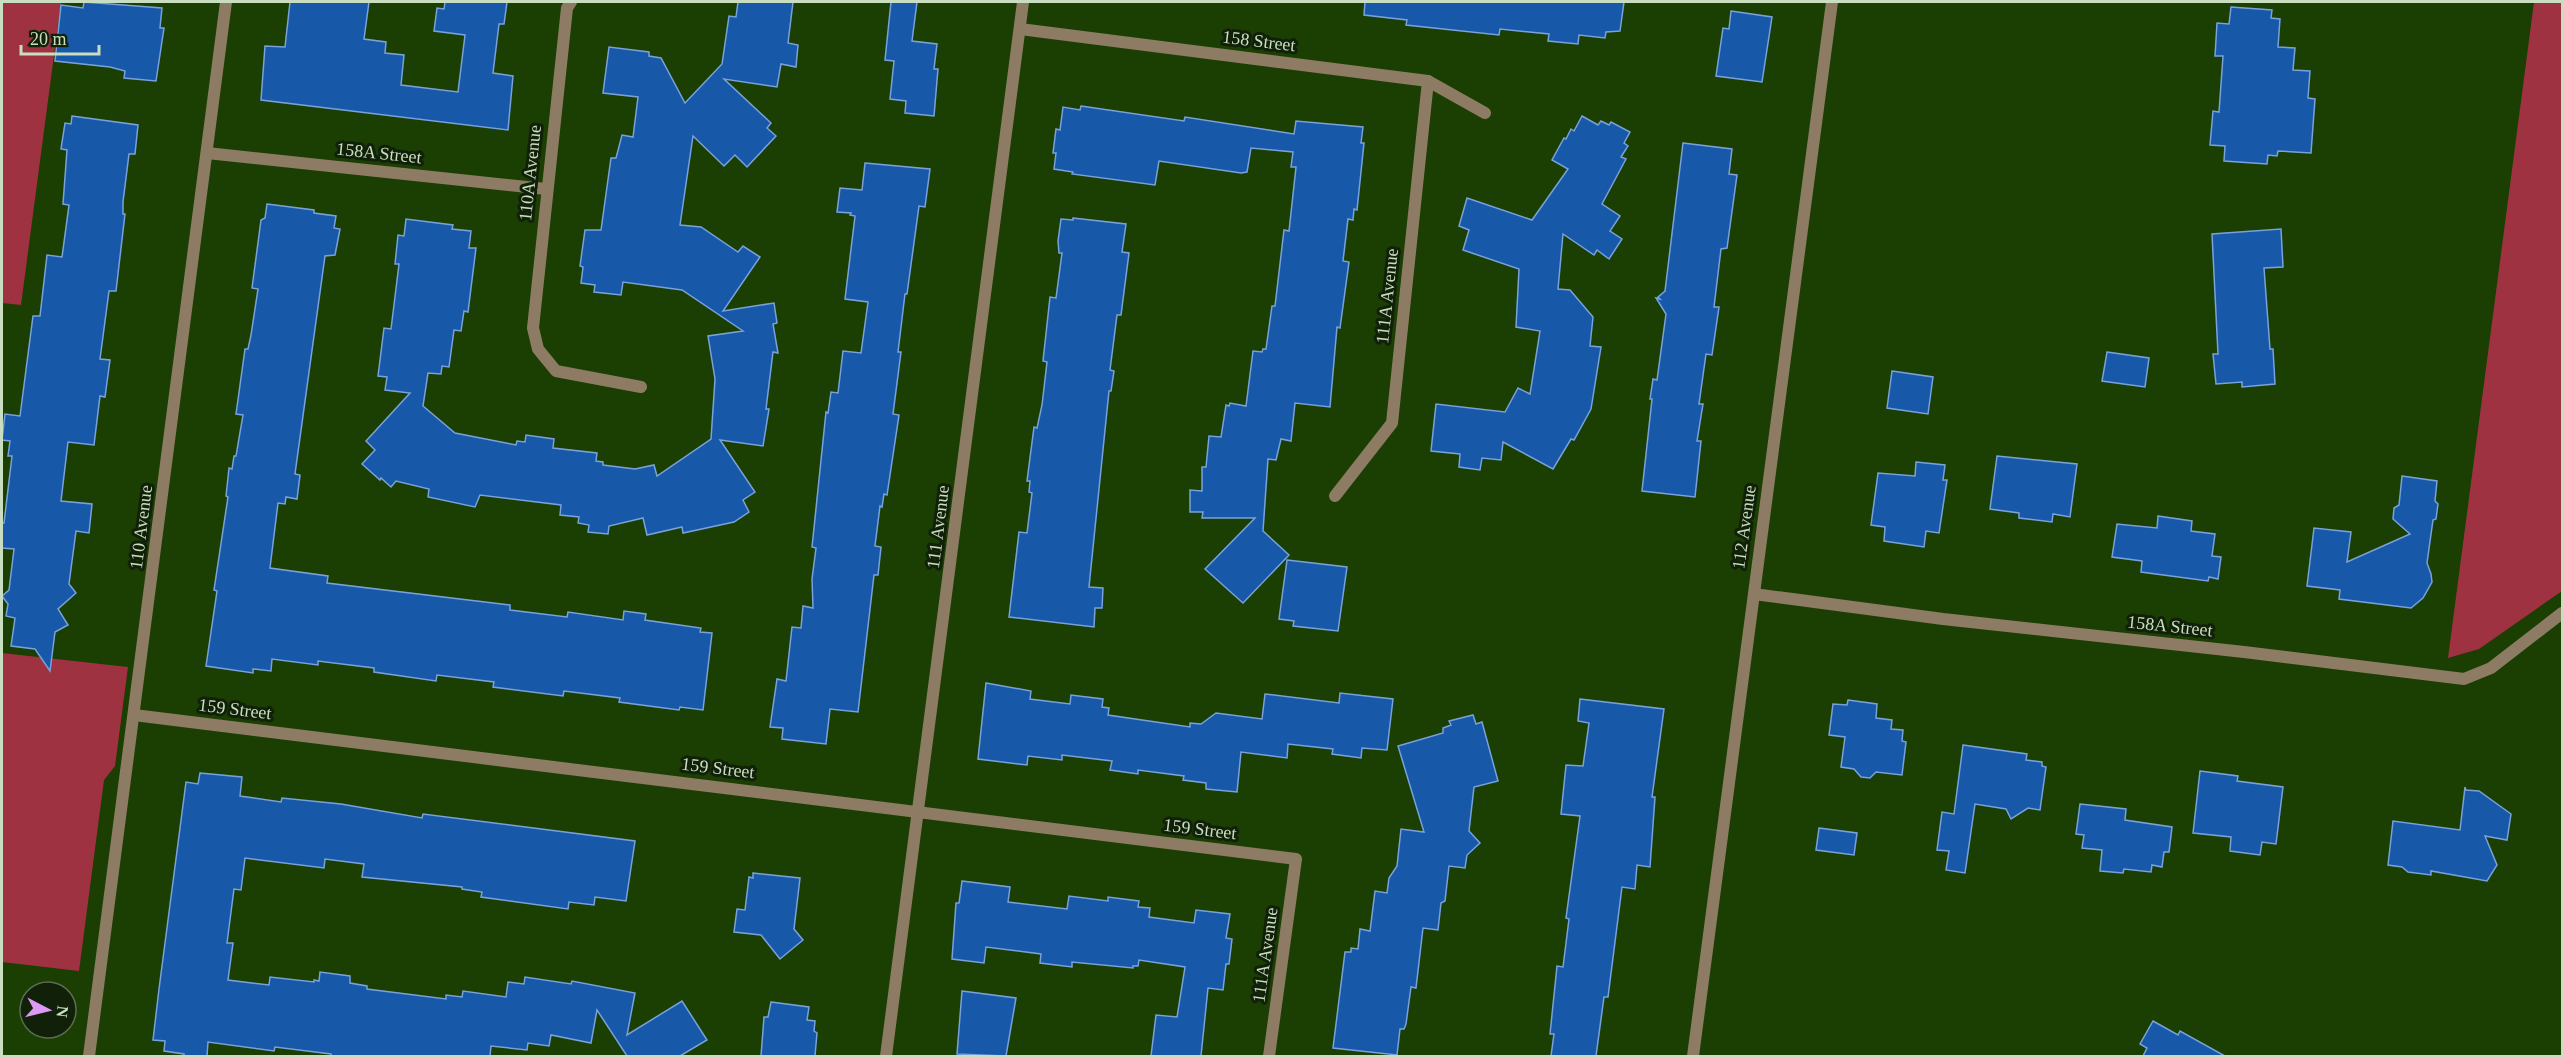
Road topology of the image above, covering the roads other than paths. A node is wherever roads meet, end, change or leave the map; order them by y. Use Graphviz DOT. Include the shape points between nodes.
graph roads {
  1 [pos="226,2"];
  2 [pos="571,2"];
  3 [pos="1023,2"];
  4 [pos="1832,2"];
  5 [pos="1020,29"];
  6 [pos="1428,81"];
  7 [pos="1485,113"];
  8 [pos="207,153"];
  9 [pos="546,189"];
  10 [pos="640,387"];
  11 [pos="1335,496"];
  12 [pos="1754,594"];
  13 [pos="2562,613"];
  14 [pos="134,715"];
  15 [pos="919,811"];
  16 [pos="1296,859"];
  17 [pos="89,1056"];
  18 [pos="886,1056"];
  19 [pos="1269,1056"];
  20 [pos="1693,1056"];
  1 -- 8 [label="street, 110 Avenue"];
  2 -- 9 [label="street, 110A Avenue" via="567,8"];
  3 -- 5 [label="street, 111 Avenue"];
  4 -- 12 [label="street, 112 Avenue"];
  5 -- 6 [label="street, 158 Street"];
  5 -- 15 [label="street, 111 Avenue"];
  6 -- 7 [label="street, 158 Street"];
  6 -- 11 [label="street, 111A Avenue" via="1392,423"];
  8 -- 9 [label="street, 158A Street"];
  8 -- 14 [label="street, 110 Avenue"];
  9 -- 10 [label="street, 110A Avenue" via="533,328 538,349 556,371"];
  12 -- 13 [label="street, 158A Street" via="2464,679 2491,668"];
  12 -- 20 [label="street, 112 Avenue"];
  14 -- 15 [label="street, 159 Street"];
  14 -- 17 [label="street, 110 Avenue"];
  15 -- 16 [label="street, 159 Street"];
  15 -- 18 [label="street, 111 Avenue"];
  16 -- 19 [label="street, 111A Avenue"];
}
